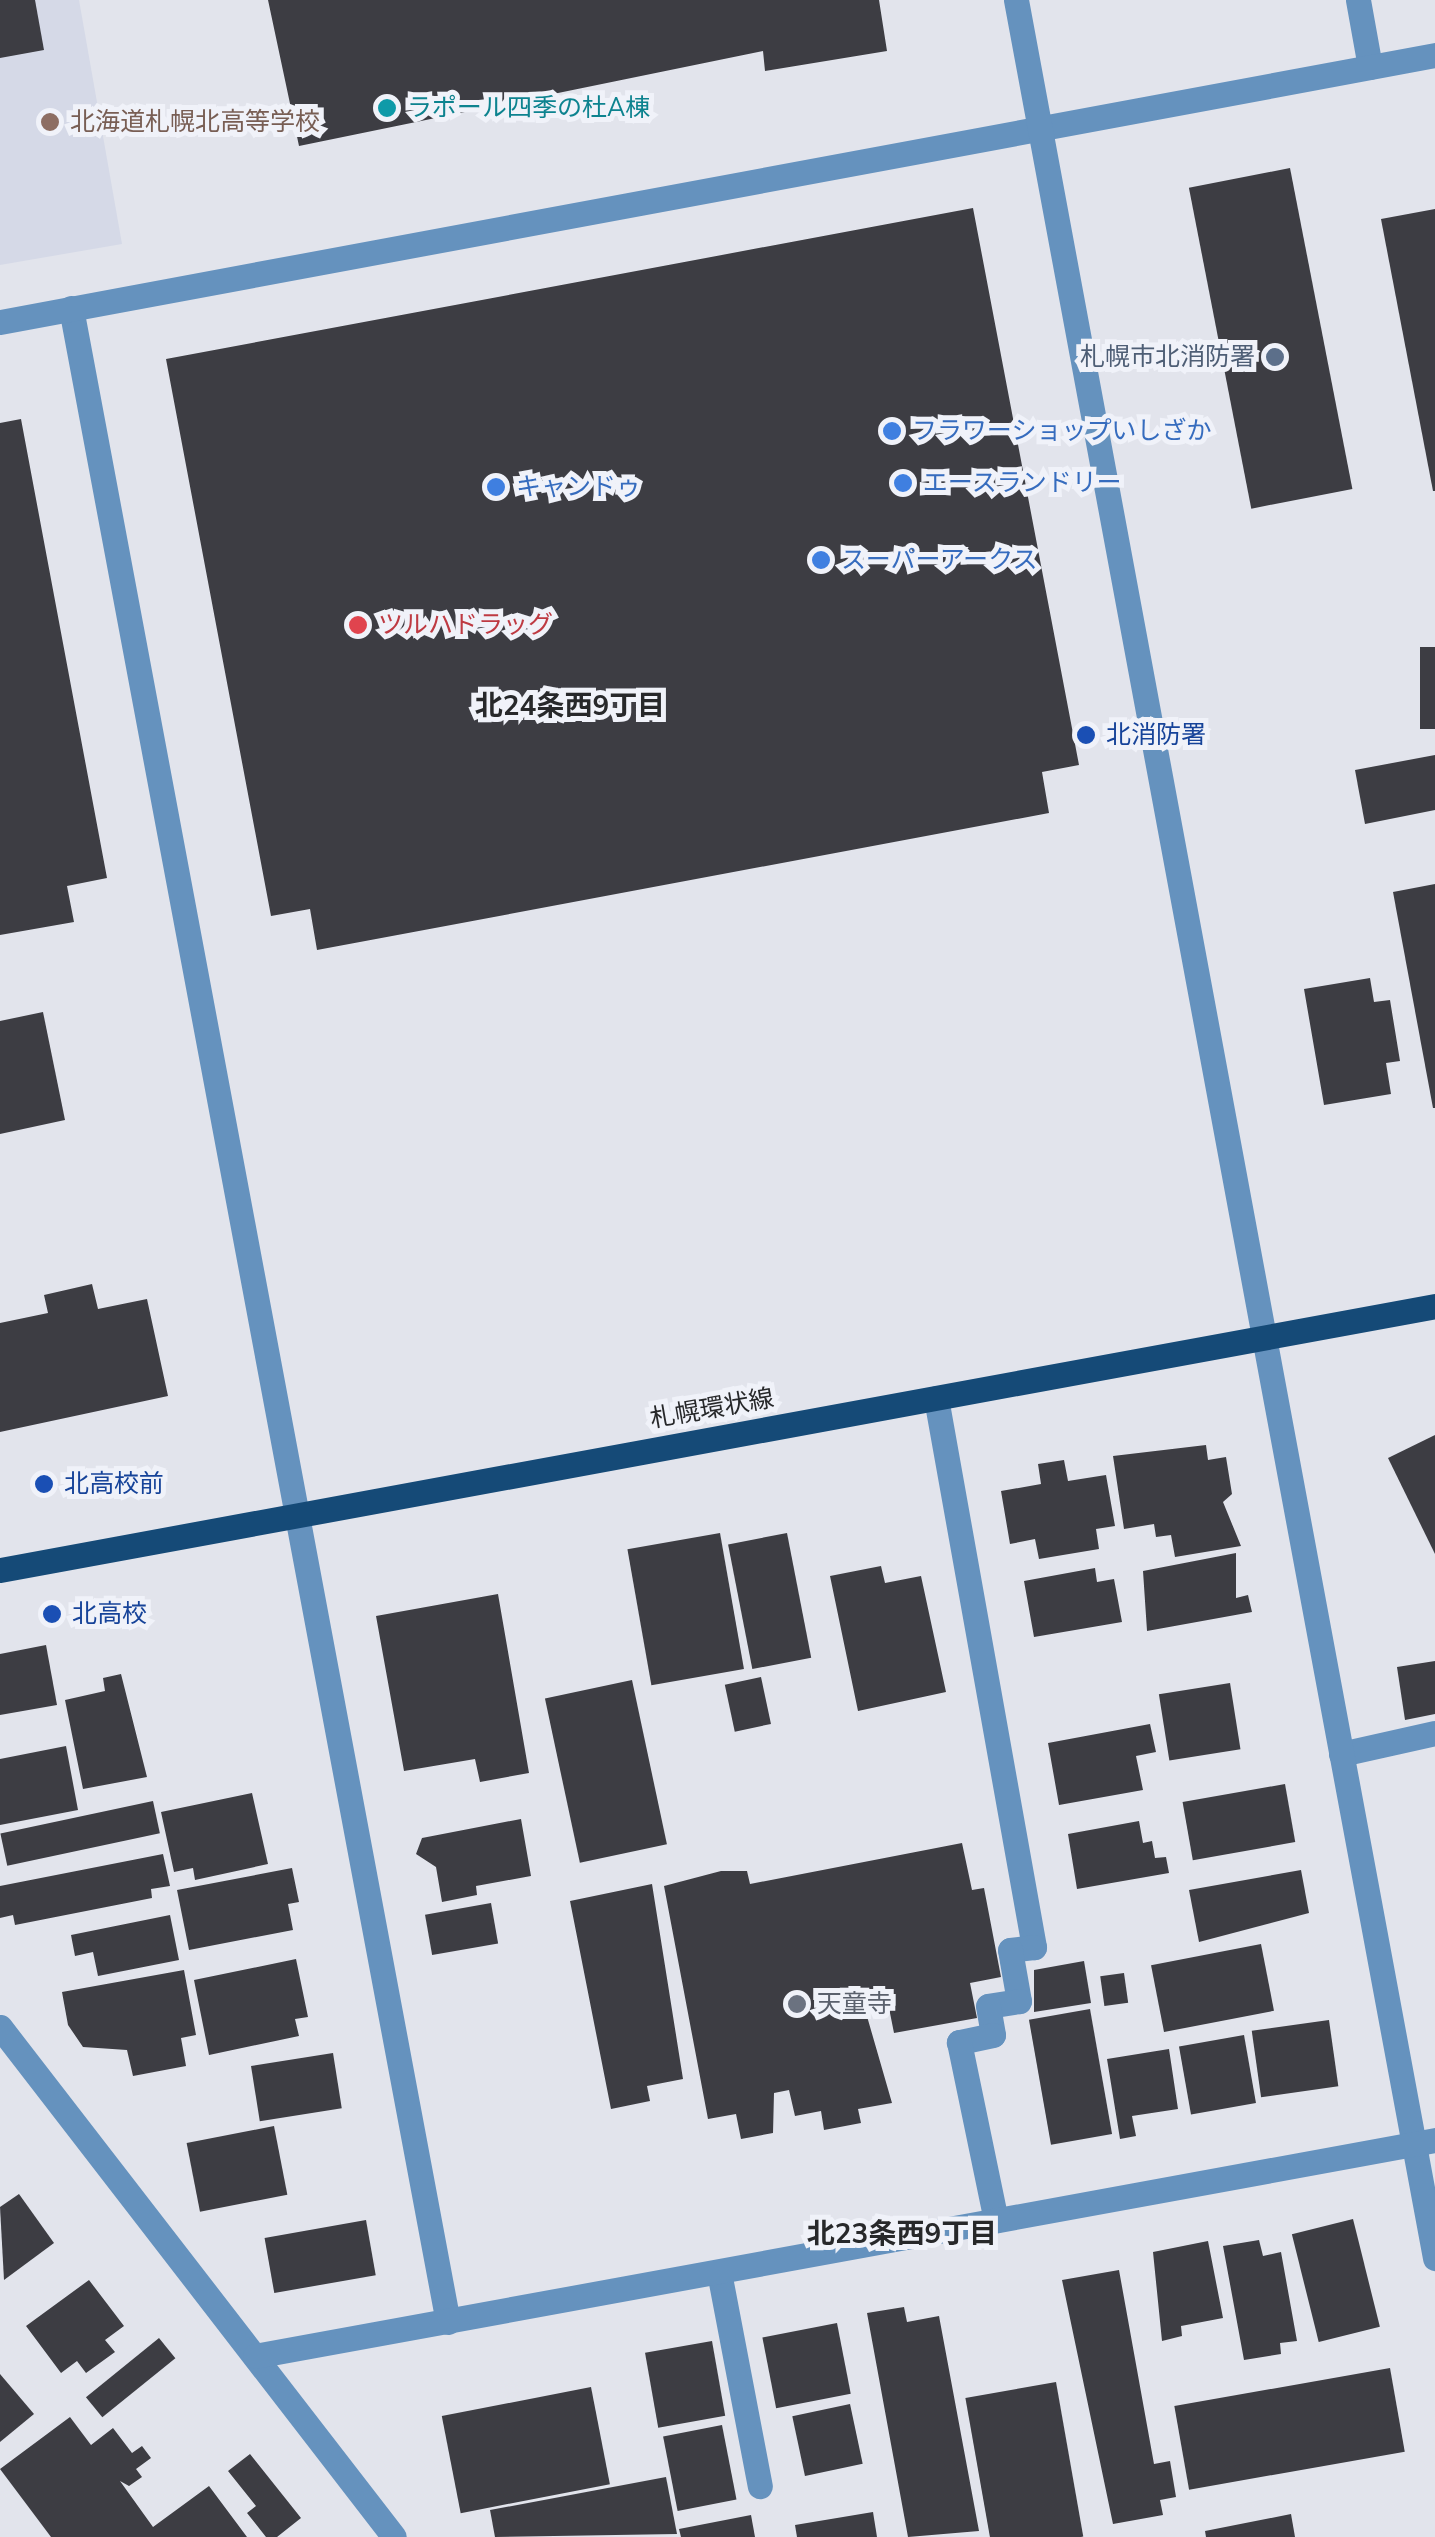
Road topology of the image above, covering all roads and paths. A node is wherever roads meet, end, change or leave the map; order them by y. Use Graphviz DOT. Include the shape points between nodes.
graph roads {
  1 [pos="1016,0"];
  2 [pos="1358,0"];
  3 [pos="1435,55"];
  4 [pos="1370,67"];
  5 [pos="1040,129"];
  6 [pos="71,308"];
  7 [pos="0,322"];
  8 [pos="1435,1306"];
  9 [pos="1264,1338"];
  10 [pos="936,1398"];
  11 [pos="295,1517"];
  12 [pos="0,1570"];
  13 [pos="1435,1733"];
  14 [pos="1341,1754"];
  15 [pos="0,2027"];
  16 [pos="1424,2142"];
  17 [pos="996,2220"];
  18 [pos="1435,2258"];
  19 [pos="719,2272"];
  20 [pos="448,2322"];
  21 [pos="254,2356"];
  22 [pos="760,2486"];
  23 [pos="394,2537"];
  1 -- 5 [label="street"];
  2 -- 4 [label="street"];
  3 -- 4 [label="street"];
  4 -- 5 [label="street"];
  5 -- 6 [label="street"];
  5 -- 9 [label="street"];
  6 -- 7 [label="street"];
  6 -- 11 [label="street"];
  8 -- 9 [label="main road, 札幌環状線"];
  9 -- 10 [label="main road, 札幌環状線"];
  9 -- 14 [label="street"];
  10 -- 11 [label="main road, 札幌環状線"];
  10 -- 17 [label="street" via="1034,1947 1010,1950 1019,2001 988,2006 993,2035 958,2042"];
  11 -- 12 [label="main road, 札幌環状線"];
  11 -- 20 [label="street"];
  13 -- 14 [label="street"];
  14 -- 16 [label="street"];
  15 -- 21 [label="street"];
  16 -- 17 [label="street"];
  16 -- 18 [label="street"];
  17 -- 19 [label="street"];
  19 -- 20 [label="street"];
  19 -- 22 [label="street"];
  20 -- 21 [label="street"];
  21 -- 23 [label="street"];
}
